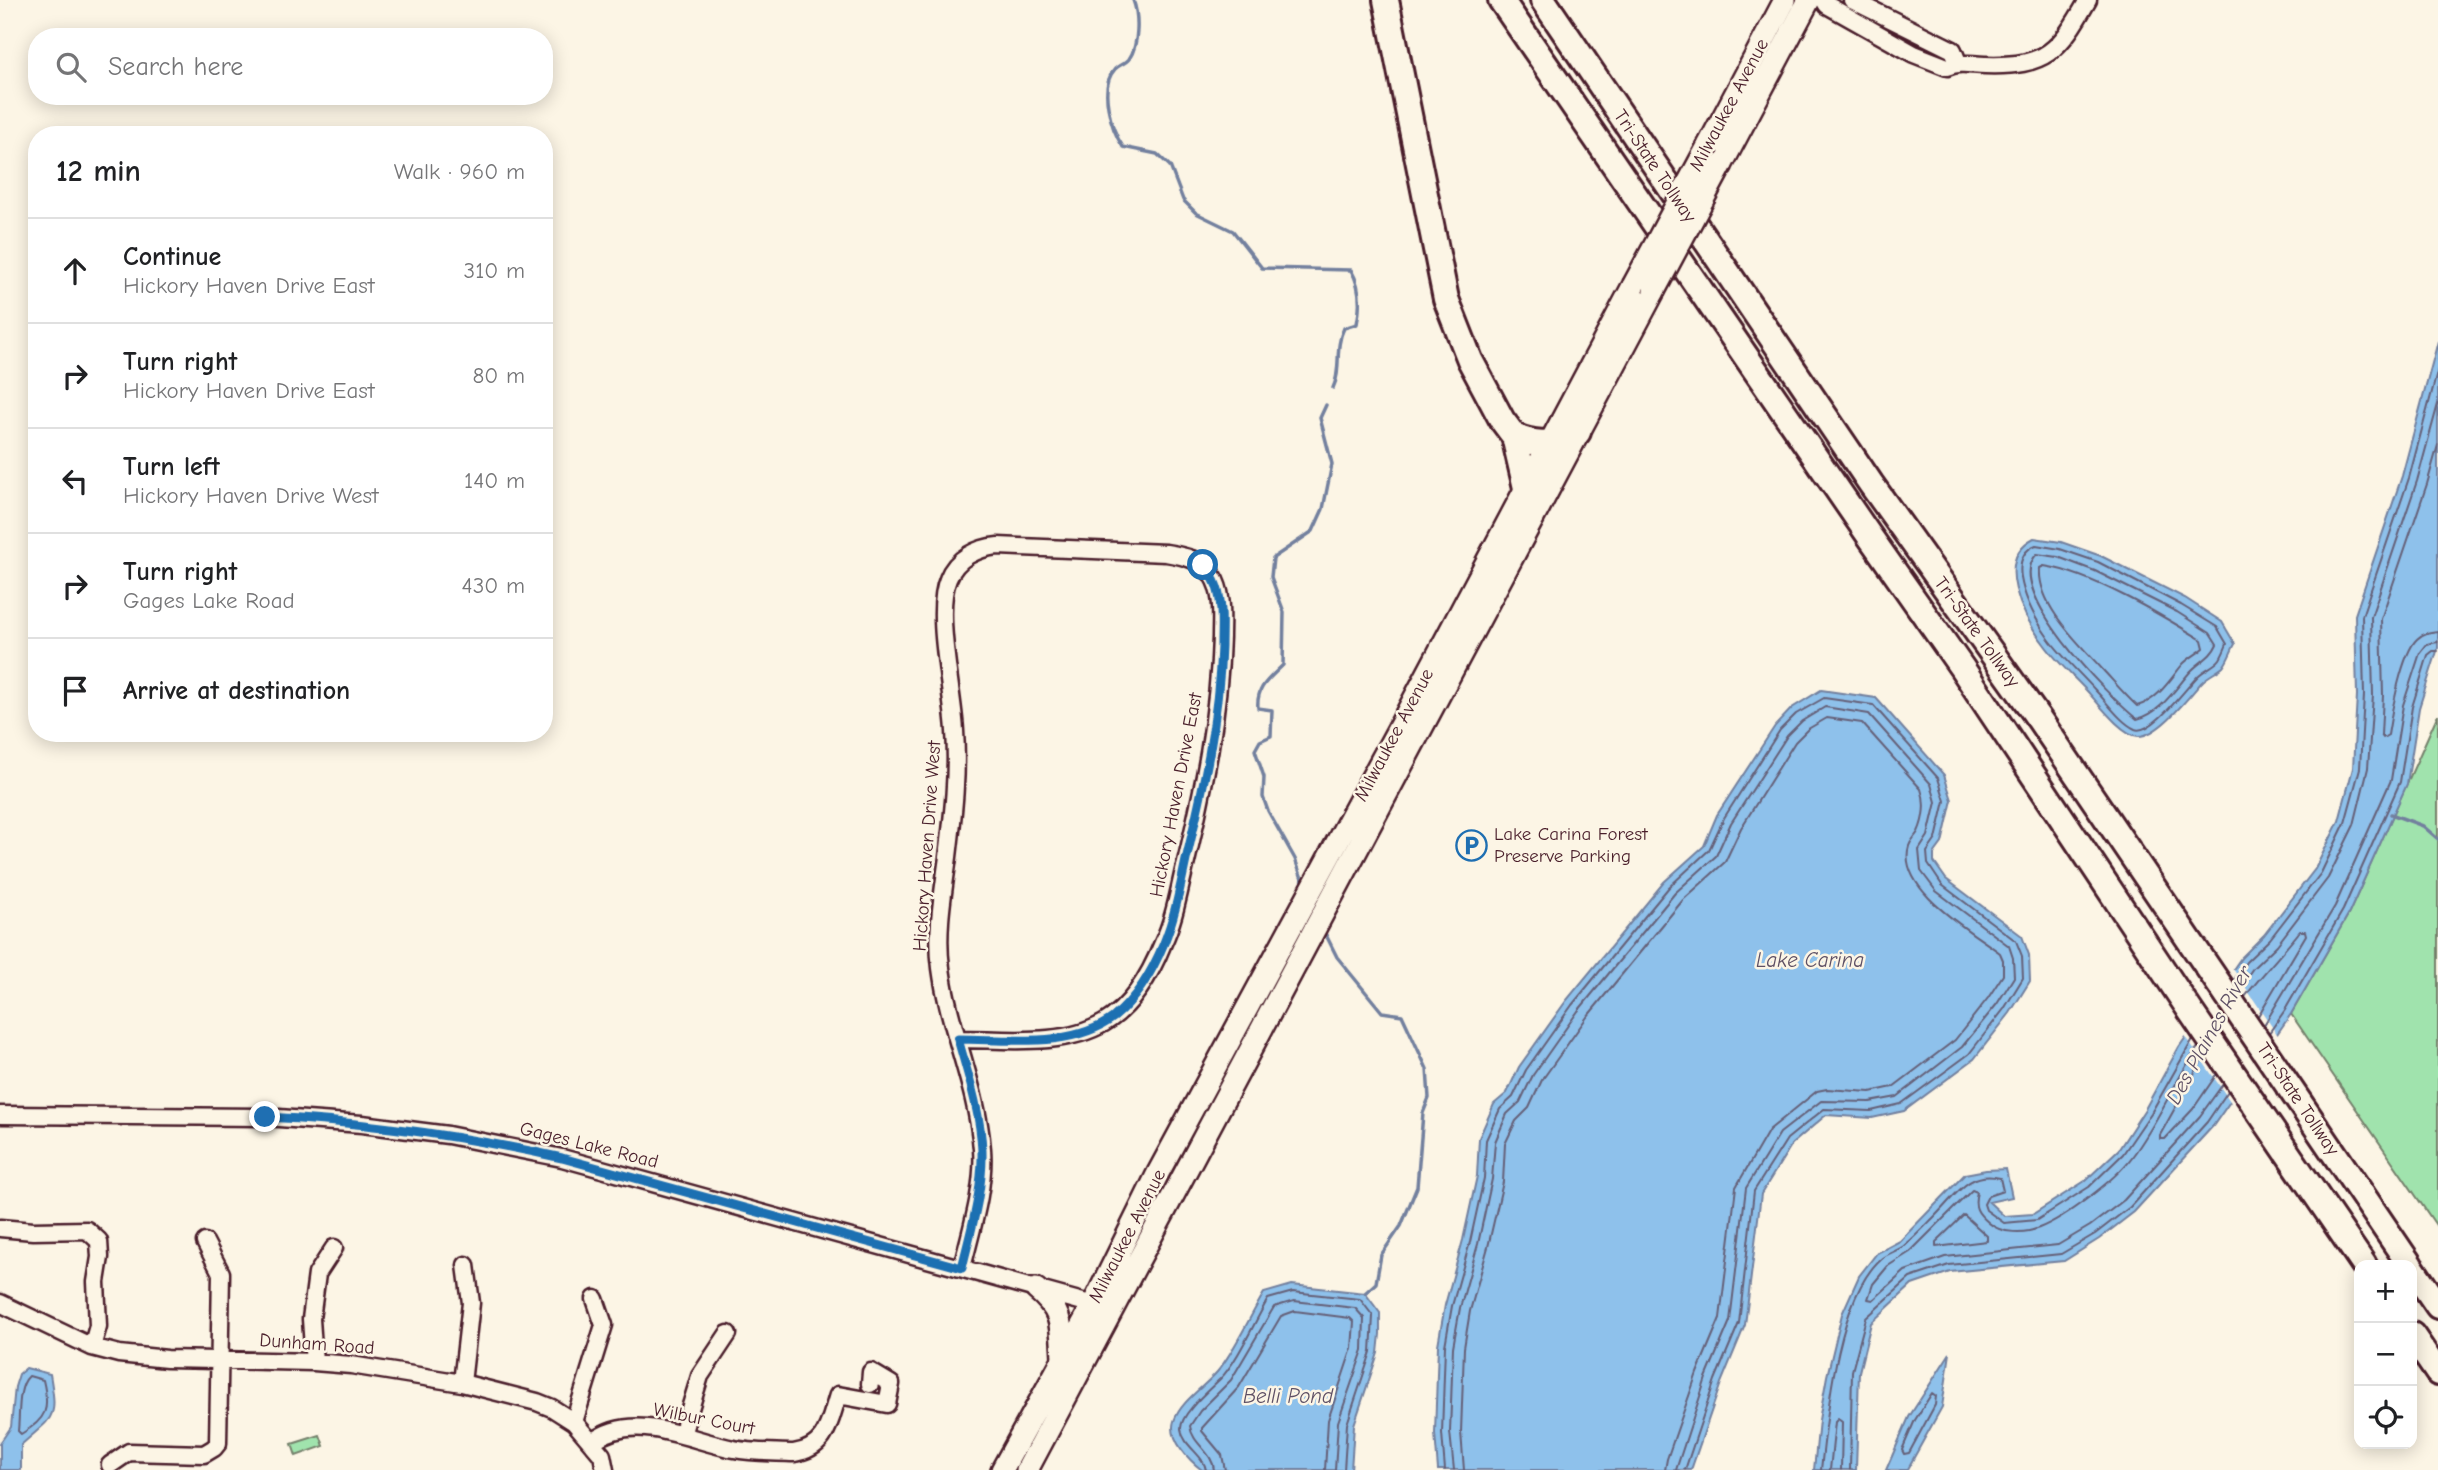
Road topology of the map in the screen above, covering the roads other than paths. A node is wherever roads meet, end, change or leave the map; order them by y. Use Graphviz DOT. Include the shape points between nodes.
graph roads {
  1 [pos="1386,0"];
  2 [pos="1501,0"];
  3 [pos="1543,0"];
  4 [pos="1785,0"];
  5 [pos="1809,0"];
  6 [pos="1824,0"];
  7 [pos="1852,0"];
  8 [pos="2088,0"];
  9 [pos="1958,62"];
  10 [pos="1643,288"];
  11 [pos="1578,432"];
  12 [pos="1514,436"];
  13 [pos="1548,444"];
  14 [pos="1526,488"];
  15 [pos="1050,549"];
  16 [pos="958,1039"];
  17 [pos="0,1115"];
  18 [pos="0,1228"];
  19 [pos="205,1242"];
  20 [pos="334,1248"];
  21 [pos="2361,1260"];
  22 [pos="2407,1260"];
  23 [pos="466,1265"];
  24 [pos="962,1268"];
  25 [pos="2417,1275"];
  26 [pos="1036,1289"];
  27 [pos="595,1299"];
  28 [pos="0,1303"];
  29 [pos="2438,1306"];
  30 [pos="1102,1307"];
  31 [pos="728,1334"];
  32 [pos="2417,1342"];
  33 [pos="93,1347"];
  34 [pos="1063,1358"];
  35 [pos="219,1359"];
  36 [pos="314,1362"];
  37 [pos="2438,1373"];
  38 [pos="462,1383"];
  39 [pos="870,1384"];
  40 [pos="574,1422"];
  41 [pos="682,1436"];
  42 [pos="592,1442"];
  43 [pos="110,1465"];
  44 [pos="605,1470"];
  45 [pos="1002,1470"];
  46 [pos="1027,1470"];
  1 -- 12 [label="highway" via="1446,299 1475,370"];
  2 -- 21 [label="highway, Tri-State Tollway" via="1962,668"];
  3 -- 22 [label="highway, Tri-State Tollway"];
  4 -- 10 [label="main road, Milwaukee Avenue, bridge" via="1708,146"];
  5 -- 10 [label="main road, Milwaukee Avenue, bridge" via="1722,164"];
  6 -- 9 [label="street" via="1914,54 1947,67"];
  7 -- 9 [label="street" via="1953,50"];
  8 -- 9 [label="street" via="2063,41 2042,57 2014,66"];
  10 -- 11 [label="main road, Milwaukee Avenue"];
  10 -- 13 [label="main road, Milwaukee Avenue"];
  11 -- 13 [label="highway"];
  11 -- 30 [label="main road, Milwaukee Avenue"];
  12 -- 13 [label="highway"];
  12 -- 14 [label="highway"];
  13 -- 14 [label="main road, Milwaukee Avenue"];
  14 -- 30 [label="main road, Milwaukee Avenue" via="1158,1173"];
  15 -- 16 [label="street, Hickory Haven Drive West" via="998,545 968,555 948,577 942,605 956,786 940,911 941,965"];
  15 -- 16 [label="street, Hickory Haven Drive East" via="1166,553 1190,557 1203,565 1213,576 1222,612 1215,726 1173,915 1149,972 1129,1002 1104,1023 1075,1035"];
  16 -- 24 [label="street, Hickory Haven Drive West" via="982,1149 977,1204"];
  17 -- 24 [label="street, Gages Lake Road" via="265,1117 448,1135 562,1158"];
  18 -- 33 [label="street" via="88,1230 99,1241 98,1326"];
  19 -- 35 [label="street" via="221,1273"];
  20 -- 36 [label="street" via="317,1274 311,1319"];
  23 -- 38 [label="street" via="471,1303"];
  24 -- 26 [label="street, Gages Lake Road"];
  25 -- 29 [label="highway, Tri-State Tollway"];
  26 -- 30 [label="street, Gages Lake Road"];
  26 -- 34 [label="main road" via="1061,1318"];
  27 -- 40 [label="street" via="604,1325"];
  28 -- 33 [label="street, Dunham Road"];
  30 -- 34 [label="main road, Milwaukee Avenue"];
  30 -- 46 [label="main road, Milwaukee Avenue"];
  31 -- 41 [label="street" via="700,1376"];
  32 -- 37 [label="highway"];
  33 -- 35 [label="street, Dunham Road" via="141,1357"];
  34 -- 45 [label="main road, Milwaukee Avenue"];
  35 -- 36 [label="street, Dunham Road"];
  35 -- 43 [label="street" via="219,1437 214,1448 204,1454 129,1452"];
  36 -- 38 [label="street, Dunham Road"];
  38 -- 40 [label="street, Dunham Road" via="537,1402"];
  39 -- 41 [label="street, Wilbur Court" via="871,1372 891,1384 887,1404 838,1395 823,1437 804,1451 741,1450"];
  40 -- 42 [label="street, Dunham Road"];
  41 -- 42 [label="street, Wilbur Court" via="631,1427 610,1431"];
  42 -- 44 [label="street, Dunham Road" via="602,1455"];
}
